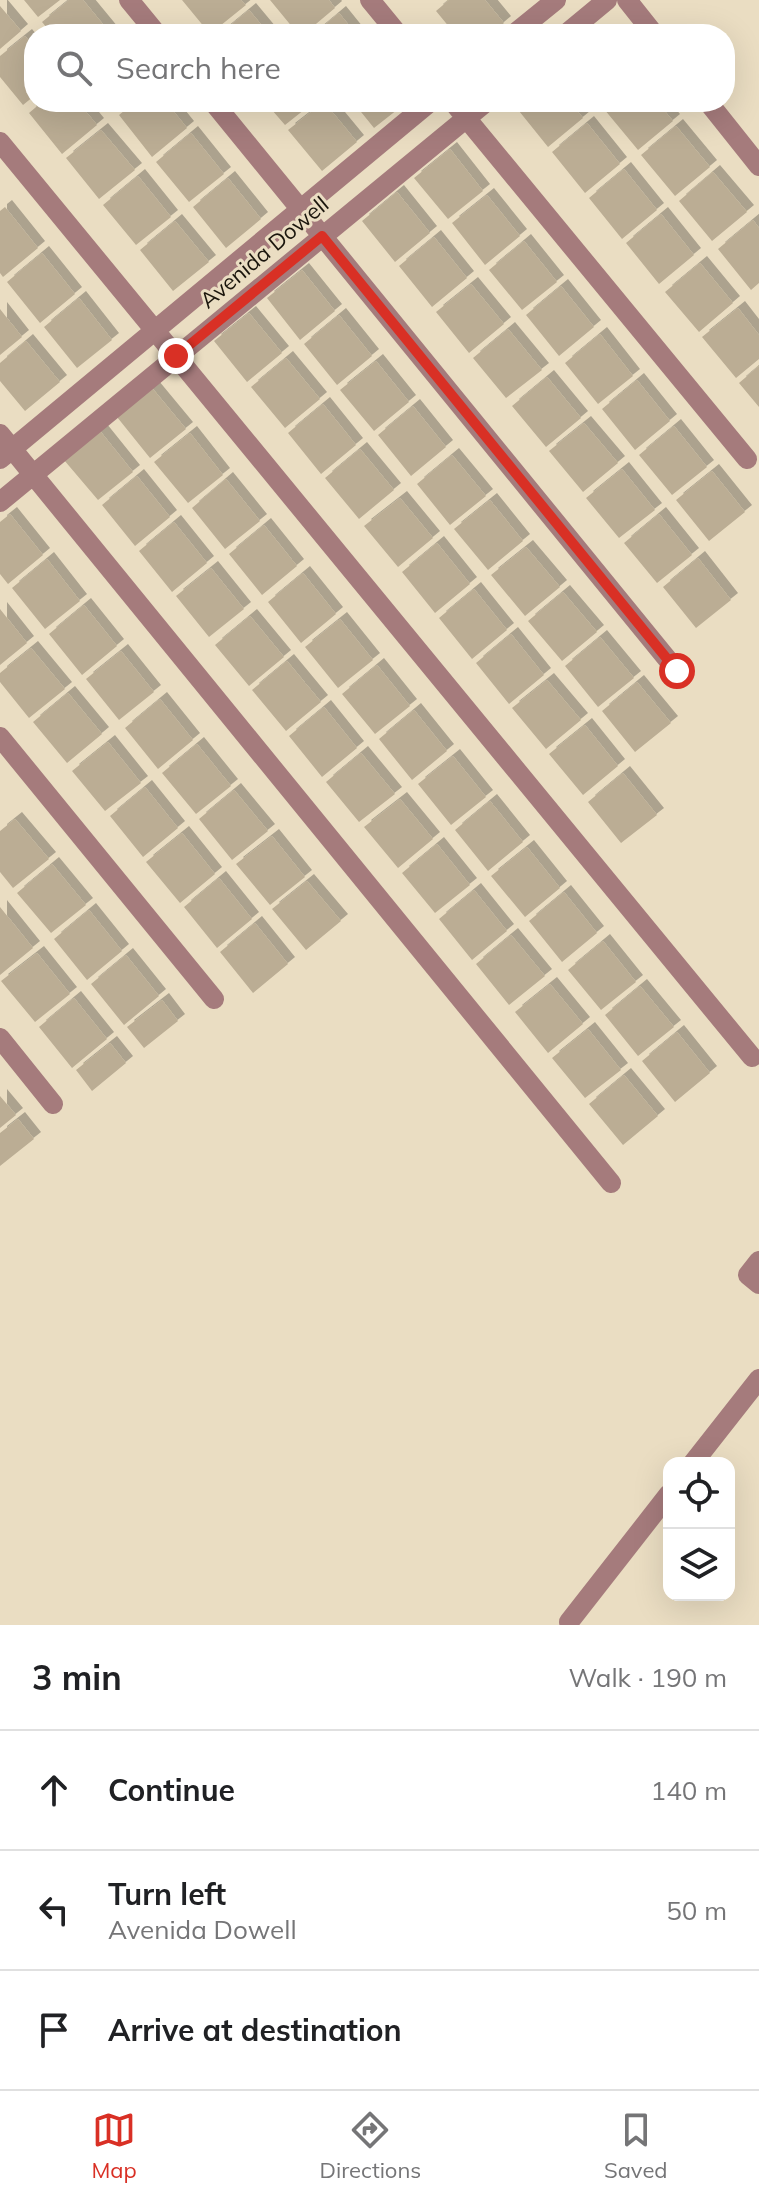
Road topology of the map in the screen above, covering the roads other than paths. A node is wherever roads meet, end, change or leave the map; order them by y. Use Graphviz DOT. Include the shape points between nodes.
graph roads {
  1 [pos="129,0"];
  2 [pos="370,0"];
  3 [pos="556,0"];
  4 [pos="607,0"];
  5 [pos="627,0"];
  6 [pos="149,24"];
  7 [pos="390,24"];
  8 [pos="526,24"];
  9 [pos="578,24"];
  10 [pos="646,24"];
  11 [pos="221,112"];
  12 [pos="418,112"];
  13 [pos="462,112"];
  14 [pos="474,112"];
  15 [pos="716,112"];
  16 [pos="467,118"];
  17 [pos="0,142"];
  18 [pos="759,166"];
  19 [pos="300,210"];
  20 [pos="322,236"];
  21 [pos="155,330"];
  22 [pos="176,356"];
  23 [pos="4,448"];
  24 [pos="747,459"];
  25 [pos="33,474"];
  26 [pos="0,502"];
  27 [pos="677,671"];
  28 [pos="0,737"];
  29 [pos="214,999"];
  30 [pos="0,1038"];
  31 [pos="752,1057"];
  32 [pos="53,1104"];
  33 [pos="611,1183"];
  34 [pos="759,1261"];
  35 [pos="759,1284"];
  36 [pos="759,1379"];
  37 [pos="698,1457"];
  38 [pos="663,1502"];
  39 [pos="569,1622"];
  1 -- 6 [label="street"];
  2 -- 7 [label="street"];
  3 -- 8 [label="street"];
  4 -- 9 [label="street"];
  5 -- 10 [label="street"];
  11 -- 19 [label="street"];
  12 -- 19 [label="street, Avenida Dowell"];
  13 -- 16 [label="street"];
  14 -- 16 [label="street, Avenida Dowell"];
  15 -- 18 [label="street"];
  16 -- 20 [label="street, Avenida Dowell"];
  16 -- 24 [label="street"];
  17 -- 21 [label="street"];
  19 -- 20 [label="street"];
  19 -- 21 [label="street, Avenida Dowell"];
  20 -- 22 [label="street, Avenida Dowell"];
  20 -- 27 [label="street"];
  21 -- 22 [label="street"];
  21 -- 23 [label="street, Avenida Dowell"];
  22 -- 25 [label="street, Avenida Dowell"];
  22 -- 31 [label="street"];
  23 -- 25 [label="street"];
  25 -- 26 [label="street, Avenida Dowell"];
  25 -- 33 [label="street"];
  28 -- 29 [label="street"];
  30 -- 32 [label="street"];
  34 -- 35 [label="street" via="748,1275"];
  36 -- 37 [label="street"];
  38 -- 39 [label="street"];
}
